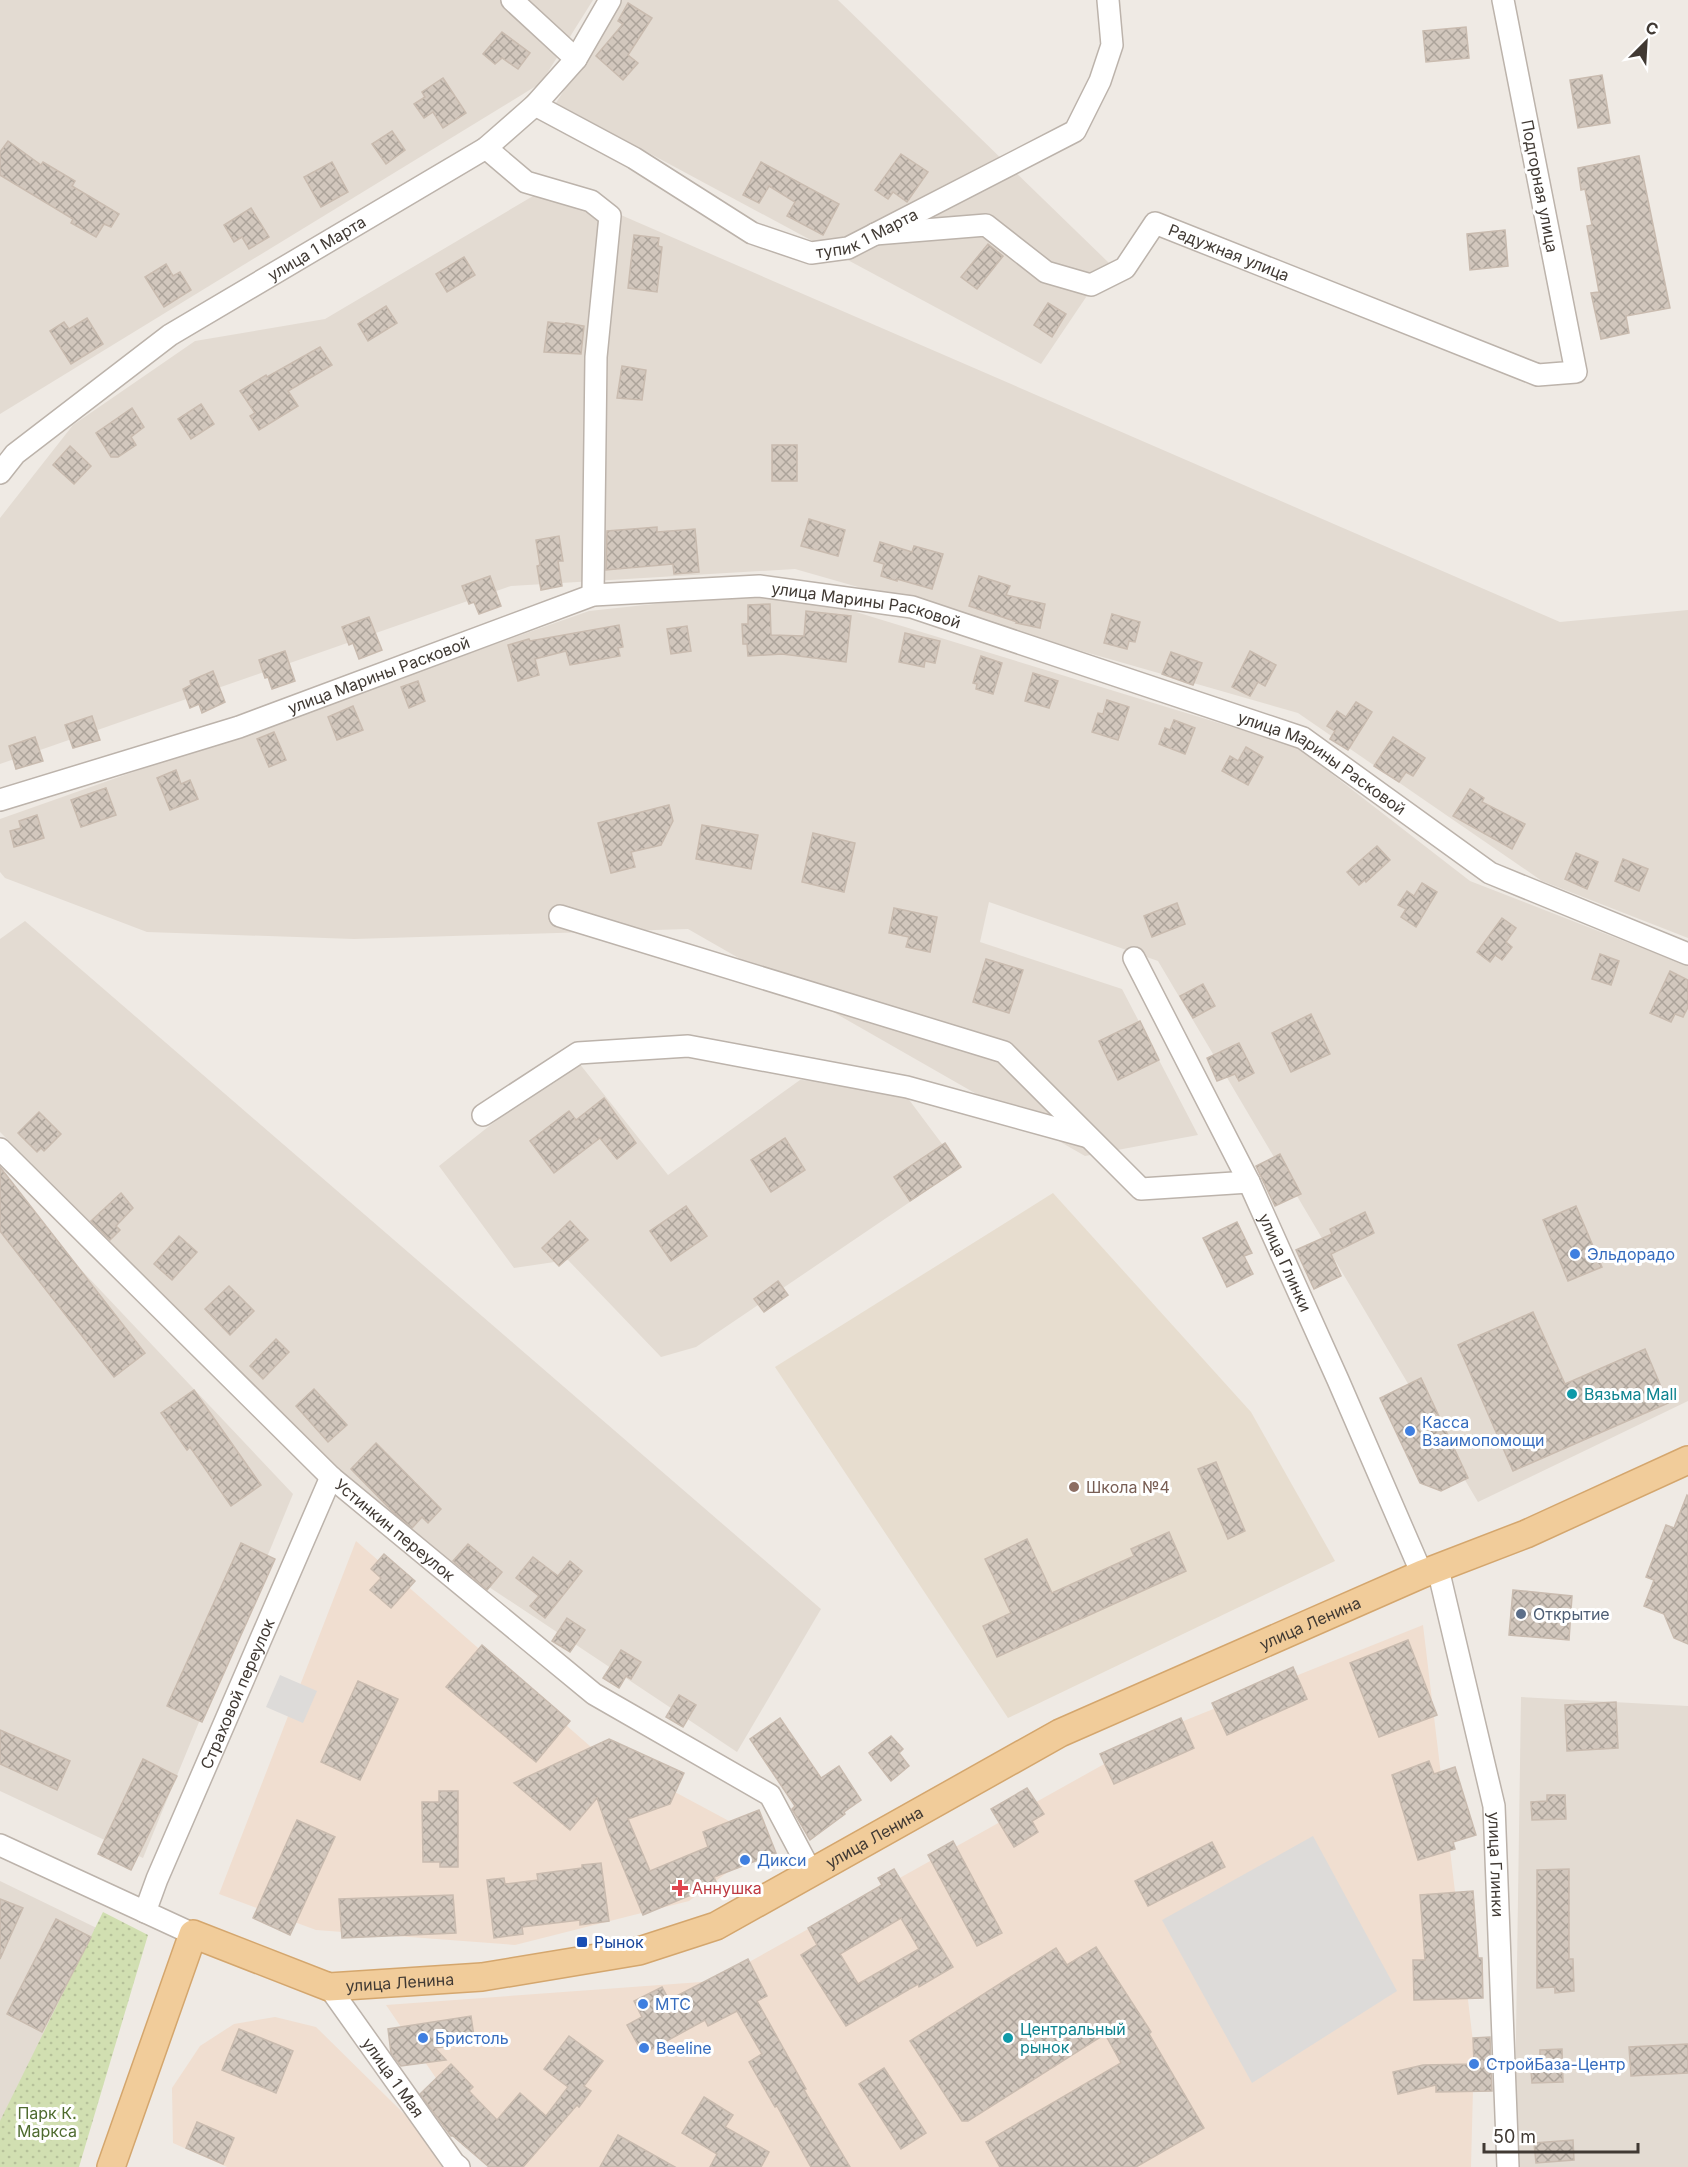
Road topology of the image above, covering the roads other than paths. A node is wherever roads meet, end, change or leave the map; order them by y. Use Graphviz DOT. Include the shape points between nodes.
graph roads {
  1 [pos="512,0"];
  2 [pos="610,0"];
  3 [pos="1108,0"];
  4 [pos="1503,0"];
  5 [pos="576,59"];
  6 [pos="535,105"];
  7 [pos="486,148"];
  8 [pos="875,234"];
  9 [pos="1576,372"];
  10 [pos="0,473"];
  11 [pos="593,595"];
  12 [pos="0,800"];
  13 [pos="560,916"];
  14 [pos="1688,954"];
  15 [pos="1134,958"];
  16 [pos="483,1115"];
  17 [pos="1089,1137"];
  18 [pos="0,1149"];
  19 [pos="1249,1182"];
  20 [pos="1688,1460"];
  21 [pos="331,1477"];
  22 [pos="1430,1571"];
  23 [pos="0,1845"];
  24 [pos="811,1872"];
  25 [pos="146,1912"];
  26 [pos="193,1934"];
  27 [pos="329,1987"];
  28 [pos="111,2167"];
  29 [pos="459,2167"];
  30 [pos="1508,2167"];
  1 -- 5 [label="street"];
  2 -- 5 [label="street, улица 1 Марта"];
  3 -- 8 [label="street, тупик 1 Марта" via="1112,45 1100,81 1075,131"];
  4 -- 9 [label="street, Подгорная улица"];
  5 -- 6 [label="street, улица 1 Марта"];
  6 -- 7 [label="street, улица 1 Марта"];
  6 -- 8 [label="street, тупик 1 Марта" via="634,158 752,232 811,253 848,248"];
  7 -- 10 [label="street, улица 1 Марта" via="170,335 15,454"];
  7 -- 11 [label="street" via="526,182 591,201 610,216 596,357"];
  8 -- 9 [label="street, Радужная улица" via="987,225 1046,272 1091,285 1125,268 1155,223 1538,375"];
  11 -- 12 [label="street, улица Марины Расковой" via="239,727"];
  11 -- 14 [label="street, улица Марины Расковой" via="759,586 912,607 1303,738 1490,873"];
  13 -- 17 [label="street" via="1004,1052"];
  15 -- 19 [label="street, улица Глинки"];
  16 -- 17 [label="street" via="578,1053 688,1046 907,1086"];
  17 -- 19 [label="street" via="1141,1189"];
  18 -- 21 [label="street, Устинкин переулок"];
  19 -- 22 [label="street, улица Глинки"];
  20 -- 22 [label="main road, улица Ленина" via="1526,1534"];
  21 -- 24 [label="street, Устинкин переулок" via="594,1694 770,1794"];
  21 -- 25 [label="street, Страховой переулок"];
  22 -- 24 [label="main road, улица Ленина" via="1060,1733"];
  22 -- 30 [label="street, улица Глинки" via="1494,1806"];
  23 -- 25 [label="street, улица Ленина"];
  24 -- 27 [label="main road, улица Ленина" via="716,1926 639,1951 482,1977"];
  25 -- 26 [label="street, улица Ленина"];
  26 -- 27 [label="main road, улица Ленина"];
  26 -- 28 [label="main road"];
  27 -- 29 [label="street, улица 1 Мая"];
}
